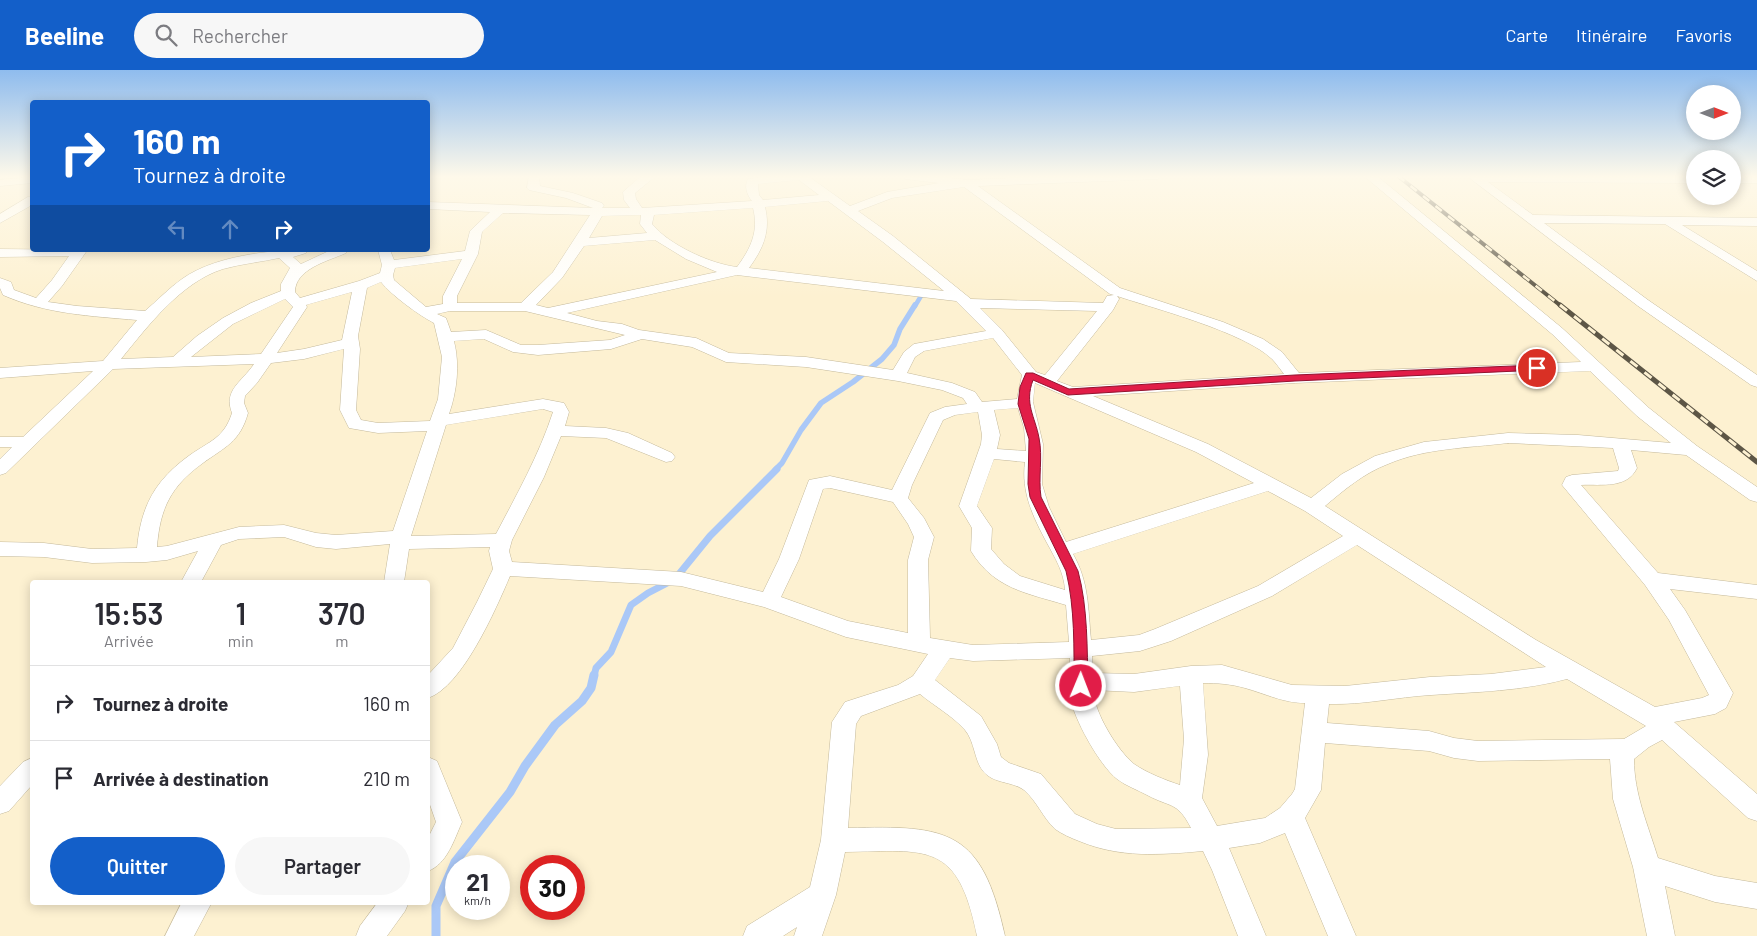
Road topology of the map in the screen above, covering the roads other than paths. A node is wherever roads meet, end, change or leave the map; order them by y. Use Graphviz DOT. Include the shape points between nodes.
graph roads {
  1 [pos="492,216"];
  2 [pos="601,216"];
  3 [pos="644,216"];
  4 [pos="761,216"];
  5 [pos="857,216"];
  6 [pos="1012,216"];
  7 [pos="1419,216"];
  8 [pos="1529,216"];
  9 [pos="1533,219"];
  10 [pos="1669,222"];
  11 [pos="1757,222"];
  12 [pos="654,236"];
  13 [pos="580,243"];
  14 [pos="295,252"];
  15 [pos="337,252"];
  16 [pos="384,252"];
  17 [pos="0,253"];
  18 [pos="471,254"];
  19 [pos="245,255"];
  20 [pos="387,270"];
  21 [pos="298,271"];
  22 [pos="738,272"];
  23 [pos="1757,276"];
  24 [pos="0,282"];
  25 [pos="360,285"];
  26 [pos="1115,291"];
  27 [pos="293,298"];
  28 [pos="963,300"];
  29 [pos="38,304"];
  30 [pos="450,307"];
  31 [pos="525,307"];
  32 [pos="1108,307"];
  33 [pos="422,312"];
  34 [pos="550,312"];
  35 [pos="148,316"];
  36 [pos="997,334"];
  37 [pos="641,335"];
  38 [pos="446,337"];
  39 [pos="350,342"];
  40 [pos="264,359"];
  41 [pos="177,362"];
  42 [pos="108,365"];
  43 [pos="1593,366"];
  44 [pos="0,373"];
  45 [pos="898,376"];
  46 [pos="1295,378"];
  47 [pos="1038,379"];
  48 [pos="1757,382"];
  49 [pos="1068,392"];
  50 [pos="1024,404"];
  51 [pos="981,406"];
  52 [pos="438,423"];
  53 [pos="555,431"];
  54 [pos="0,442"];
  55 [pos="28,442"];
  56 [pos="1620,444"];
  57 [pos="1691,450"];
  58 [pos="987,453"];
  59 [pos="666,457"];
  60 [pos="1033,457"];
  61 [pos="0,470"];
  62 [pos="1271,484"];
  63 [pos="1757,496"];
  64 [pos="899,498"];
  65 [pos="1312,506"];
  66 [pos="1359,536"];
  67 [pos="214,539"];
  68 [pos="400,540"];
  69 [pos="502,540"];
  70 [pos="0,549"];
  71 [pos="1062,550"];
  72 [pos="146,555"];
  73 [pos="503,569"];
  74 [pos="192,580"];
  75 [pos="394,580"];
  76 [pos="1652,580"];
  77 [pos="1757,592"];
  78 [pos="769,601"];
  79 [pos="1077,601"];
  80 [pos="919,644"];
  81 [pos="944,649"];
  82 [pos="1081,650"];
  83 [pos="1569,670"];
  84 [pos="1191,675"];
  85 [pos="1081,681"];
  86 [pos="922,682"];
  87 [pos="430,687"];
  88 [pos="1318,694"];
  89 [pos="1658,722"];
  90 [pos="1314,732"];
  91 [pos="1629,749"];
  92 [pos="30,771"];
  93 [pos="430,773"];
  94 [pos="1188,802"];
  95 [pos="0,803"];
  96 [pos="1757,810"];
  97 [pos="1291,816"];
  98 [pos="1210,838"];
  99 [pos="834,840"];
  100 [pos="430,856"];
  101 [pos="1647,867"];
  102 [pos="822,895"];
  103 [pos="1757,896"];
  104 [pos="196,905"];
  105 [pos="393,905"];
  106 [pos="179,936"];
  107 [pos="370,936"];
  108 [pos="757,936"];
  109 [pos="808,936"];
  110 [pos="991,936"];
  111 [pos="1252,936"];
  112 [pos="1342,936"];
  113 [pos="1661,936"];
  1 -- 18 [label="street" via="476,231"];
  2 -- 13 [label="street"];
  3 -- 12 [label="street"];
  4 -- 22 [label="street" via="763,229 758,248"];
  5 -- 28 [label="street"];
  6 -- 26 [label="street"];
  7 -- 43 [label="street" via="1557,331"];
  8 -- 9 [label="street"];
  9 -- 10 [label="street"];
  9 -- 48 [label="street" via="1643,304"];
  10 -- 11 [label="street"];
  10 -- 23 [label="street"];
  12 -- 13 [label="street"];
  12 -- 22 [label="street" via="698,261"];
  13 -- 31 [label="street" via="554,281"];
  14 -- 19 [label="street"];
  14 -- 21 [label="street" via="286,258"];
  15 -- 21 [label="street"];
  16 -- 20 [label="street"];
  17 -- 29 [label="street" via="79,252"];
  18 -- 20 [label="street"];
  18 -- 30 [label="street" via="450,296"];
  19 -- 35 [label="street" via="196,276"];
  20 -- 25 [label="street"];
  20 -- 33 [label="street" via="388,282"];
  21 -- 27 [label="street" via="288,284"];
  22 -- 28 [label="street"];
  22 -- 34 [label="street"];
  24 -- 29 [label="street" via="6,284 8,292"];
  25 -- 27 [label="street"];
  25 -- 39 [label="street"];
  26 -- 32 [label="street"];
  26 -- 46 [label="street" via="1218,325 1258,342 1277,355"];
  27 -- 40 [label="street" via="300,307"];
  27 -- 41 [label="street" via="264,302 210,331"];
  28 -- 32 [label="street"];
  28 -- 36 [label="street"];
  29 -- 35 [label="street" via="67,310"];
  30 -- 31 [label="street"];
  30 -- 33 [label="street"];
  31 -- 34 [label="street"];
  32 -- 47 [label="street"];
  33 -- 38 [label="street" via="441,321"];
  34 -- 37 [label="street"];
  35 -- 42 [label="street"];
  36 -- 45 [label="street" via="919,347 909,356"];
  36 -- 47 [label="street"];
  37 -- 38 [label="street" via="611,344 538,350 518,349 486,334"];
  37 -- 45 [label="street" via="696,343 726,357 806,362"];
  38 -- 52 [label="street" via="450,357 446,399"];
  39 -- 40 [label="street" via="304,354"];
  39 -- 52 [label="street" via="348,410 355,424 378,428"];
  40 -- 41 [label="street"];
  40 -- 72 [label="street" via="237,395 240,414 234,430 225,442 190,464 175,478 159,501 150,518"];
  41 -- 42 [label="street"];
  42 -- 44 [label="street"];
  42 -- 55 [label="street"];
  43 -- 46 [label="street"];
  43 -- 57 [label="street"];
  45 -- 51 [label="street" via="965,392"];
  46 -- 49 [label="street"];
  47 -- 49 [label="street"];
  47 -- 50 [label="street" via="1025,387"];
  49 -- 62 [label="street" via="1202,448"];
  50 -- 51 [label="street"];
  50 -- 60 [label="street" via="1034,439"];
  51 -- 58 [label="street" via="991,436"];
  51 -- 64 [label="street" via="936,417"];
  52 -- 53 [label="street" via="543,404 558,407 561,412"];
  52 -- 68 [label="street"];
  53 -- 59 [label="street" via="606,433"];
  53 -- 69 [label="street"];
  54 -- 55 [label="street"];
  55 -- 61 [label="street"];
  56 -- 57 [label="street"];
  56 -- 65 [label="street" via="1508,438 1424,447 1381,460 1348,478"];
  56 -- 76 [label="street" via="1628,468 1625,474 1576,480 1571,485"];
  57 -- 63 [label="street"];
  58 -- 60 [label="street"];
  58 -- 79 [label="street" via="968,506 982,528 981,551 1013,581"];
  60 -- 71 [label="street" via="1036,497"];
  62 -- 65 [label="street"];
  62 -- 71 [label="street"];
  64 -- 78 [label="street" via="830,482 815,484 790,557"];
  64 -- 80 [label="street" via="924,537 918,560"];
  65 -- 66 [label="street"];
  66 -- 82 [label="street" via="1266,591 1176,630 1140,644"];
  66 -- 83 [label="street"];
  67 -- 68 [label="street" via="239,533 284,531 336,542"];
  67 -- 72 [label="street" via="167,553"];
  67 -- 74 [label="street"];
  68 -- 69 [label="street"];
  68 -- 75 [label="street"];
  69 -- 73 [label="street" via="499,551"];
  70 -- 72 [label="street" via="92,556"];
  71 -- 79 [label="street" via="1072,571"];
  73 -- 78 [label="street" via="681,580"];
  73 -- 87 [label="street" via="461,654"];
  76 -- 77 [label="street"];
  76 -- 89 [label="street" via="1677,615 1721,693 1718,701 1707,707"];
  78 -- 80 [label="street" via="846,629"];
  79 -- 82 [label="street"];
  80 -- 81 [label="street"];
  81 -- 82 [label="street" via="973,653"];
  81 -- 86 [label="street"];
  82 -- 85 [label="street"];
  83 -- 88 [label="street" via="1491,683 1345,695"];
  83 -- 89 [label="street"];
  84 -- 85 [label="street" via="1134,683"];
  84 -- 88 [label="street" via="1222,674 1292,694"];
  84 -- 94 [label="street" via="1197,759 1195,781"];
  85 -- 94 [label="street" via="1082,698 1092,726 1124,771"];
  86 -- 98 [label="street" via="972,723 995,767 1032,781 1058,816 1073,826 1119,842"];
  86 -- 99 [label="street" via="906,691 853,709 844,722"];
  88 -- 90 [label="street"];
  89 -- 91 [label="street"];
  89 -- 96 [label="street"];
  90 -- 91 [label="street" via="1429,741 1478,751"];
  90 -- 97 [label="street" via="1308,790"];
  91 -- 101 [label="street" via="1622,754 1620,776"];
  92 -- 95 [label="street"];
  93 -- 100 [label="street" via="449,822"];
  94 -- 98 [label="street"];
  97 -- 98 [label="street" via="1261,831"];
  97 -- 112 [label="street"];
  98 -- 111 [label="street"];
  99 -- 102 [label="street"];
  99 -- 110 [label="street" via="904,840 925,842 951,851 970,872 981,895"];
  101 -- 103 [label="street" via="1715,889"];
  101 -- 113 [label="street"];
  102 -- 108 [label="street"];
  102 -- 109 [label="street"];
  104 -- 106 [label="street"];
  105 -- 107 [label="street"];
}
